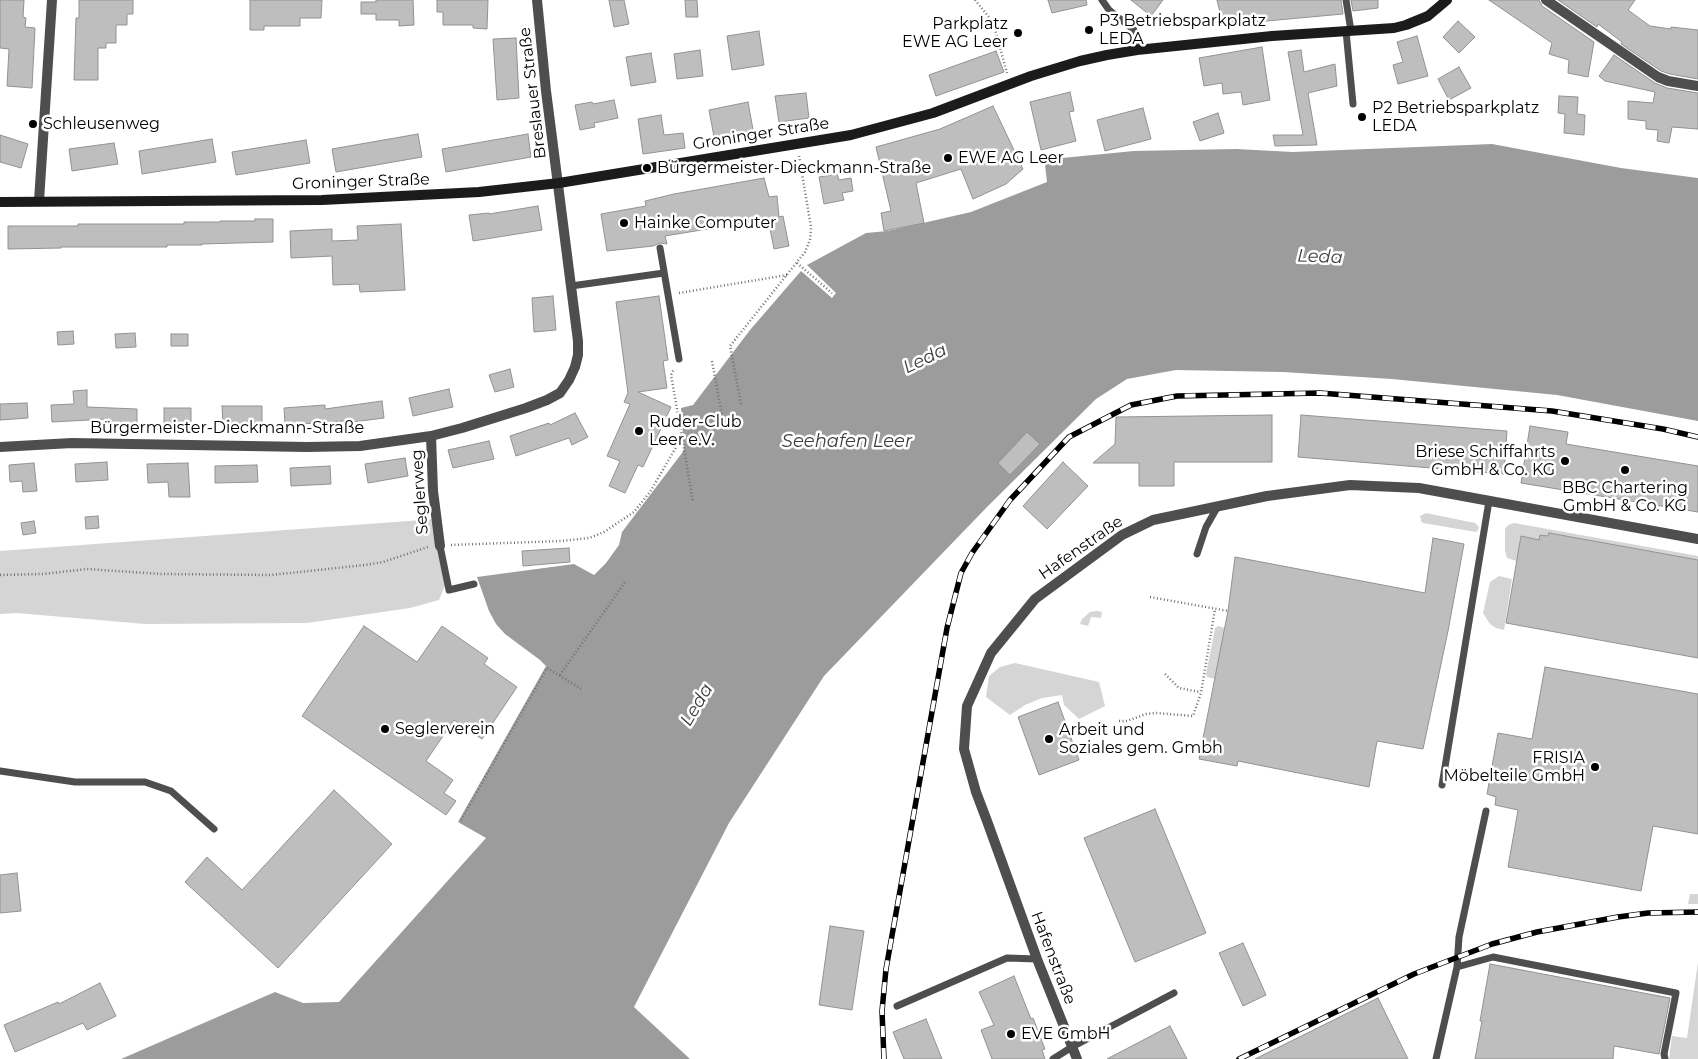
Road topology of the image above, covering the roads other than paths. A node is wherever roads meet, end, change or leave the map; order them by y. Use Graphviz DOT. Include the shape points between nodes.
graph roads {
  1 [pos="52,0"];
  2 [pos="537,0"];
  3 [pos="1102,0"];
  4 [pos="1346,0"];
  5 [pos="1447,0"];
  6 [pos="1546,0"];
  7 [pos="1349,31"];
  8 [pos="1137,50"];
  9 [pos="1698,86"];
  10 [pos="1353,104"];
  11 [pos="559,183"];
  12 [pos="39,201"];
  13 [pos="0,202"];
  14 [pos="660,248"];
  15 [pos="664,273"];
  16 [pos="571,286"];
  17 [pos="679,359"];
  18 [pos="431,436"];
  19 [pos="0,447"];
  20 [pos="1490,501"];
  21 [pos="1218,506"];
  22 [pos="1698,540"];
  23 [pos="440,546"];
  24 [pos="1197,554"];
  25 [pos="474,584"];
  26 [pos="0,771"];
  27 [pos="1442,785"];
  28 [pos="1486,811"];
  29 [pos="214,829"];
  30 [pos="1037,959"];
  31 [pos="1457,967"];
  32 [pos="1174,993"];
  33 [pos="897,1006"];
  34 [pos="1072,1047"];
  35 [pos="1052,1059"];
  36 [pos="1077,1059"];
  37 [pos="1436,1059"];
  38 [pos="1665,1059"];
  1 -- 12 [label="street"];
  2 -- 11 [label="street, Breslauer Straße"];
  3 -- 8 [label="lane" via="1109,10 1134,30"];
  4 -- 7 [label="lane"];
  5 -- 7 [label="street, Groninger Straße" via="1428,16 1406,25"];
  6 -- 9 [label="street" via="1658,77"];
  7 -- 8 [label="street, Groninger Straße"];
  7 -- 10 [label="lane"];
  8 -- 11 [label="street, Groninger Straße" via="1030,71 1010,84 933,113 851,135"];
  11 -- 12 [label="street, Groninger Straße" via="479,192 322,200"];
  11 -- 16 [label="street, Bürgermeister-Dieckmann-Straße"];
  12 -- 13 [label="street, Groninger Straße"];
  14 -- 15 [label="lane"];
  15 -- 16 [label="lane"];
  15 -- 17 [label="lane"];
  16 -- 18 [label="street, Bürgermeister-Dieckmann-Straße" via="578,355 569,380 560,393 526,408"];
  18 -- 19 [label="street, Bürgermeister-Dieckmann-Straße" via="360,446 72,442"];
  18 -- 23 [label="street, Seglerweg" via="433,492"];
  20 -- 21 [label="street, Hafenstraße" via="1419,488 1350,485"];
  20 -- 22 [label="street, Hafenstraße"];
  20 -- 27 [label="lane"];
  21 -- 24 [label="lane" via="1206,527"];
  21 -- 30 [label="street, Hafenstraße" via="1153,520 1122,535 1035,599 991,653 967,706 964,749 971,775"];
  23 -- 25 [label="lane" via="449,590"];
  26 -- 29 [label="lane" via="75,782 145,782 172,791"];
  28 -- 31 [label="lane" via="1459,937"];
  30 -- 33 [label="lane" via="1007,958"];
  30 -- 34 [label="street, Hafenstraße"];
  31 -- 37 [label="lane"];
  31 -- 38 [label="lane" via="1492,957 1676,993"];
  32 -- 34 [label="lane"];
  34 -- 35 [label="lane"];
  34 -- 36 [label="street, Hafenstraße"];
}
